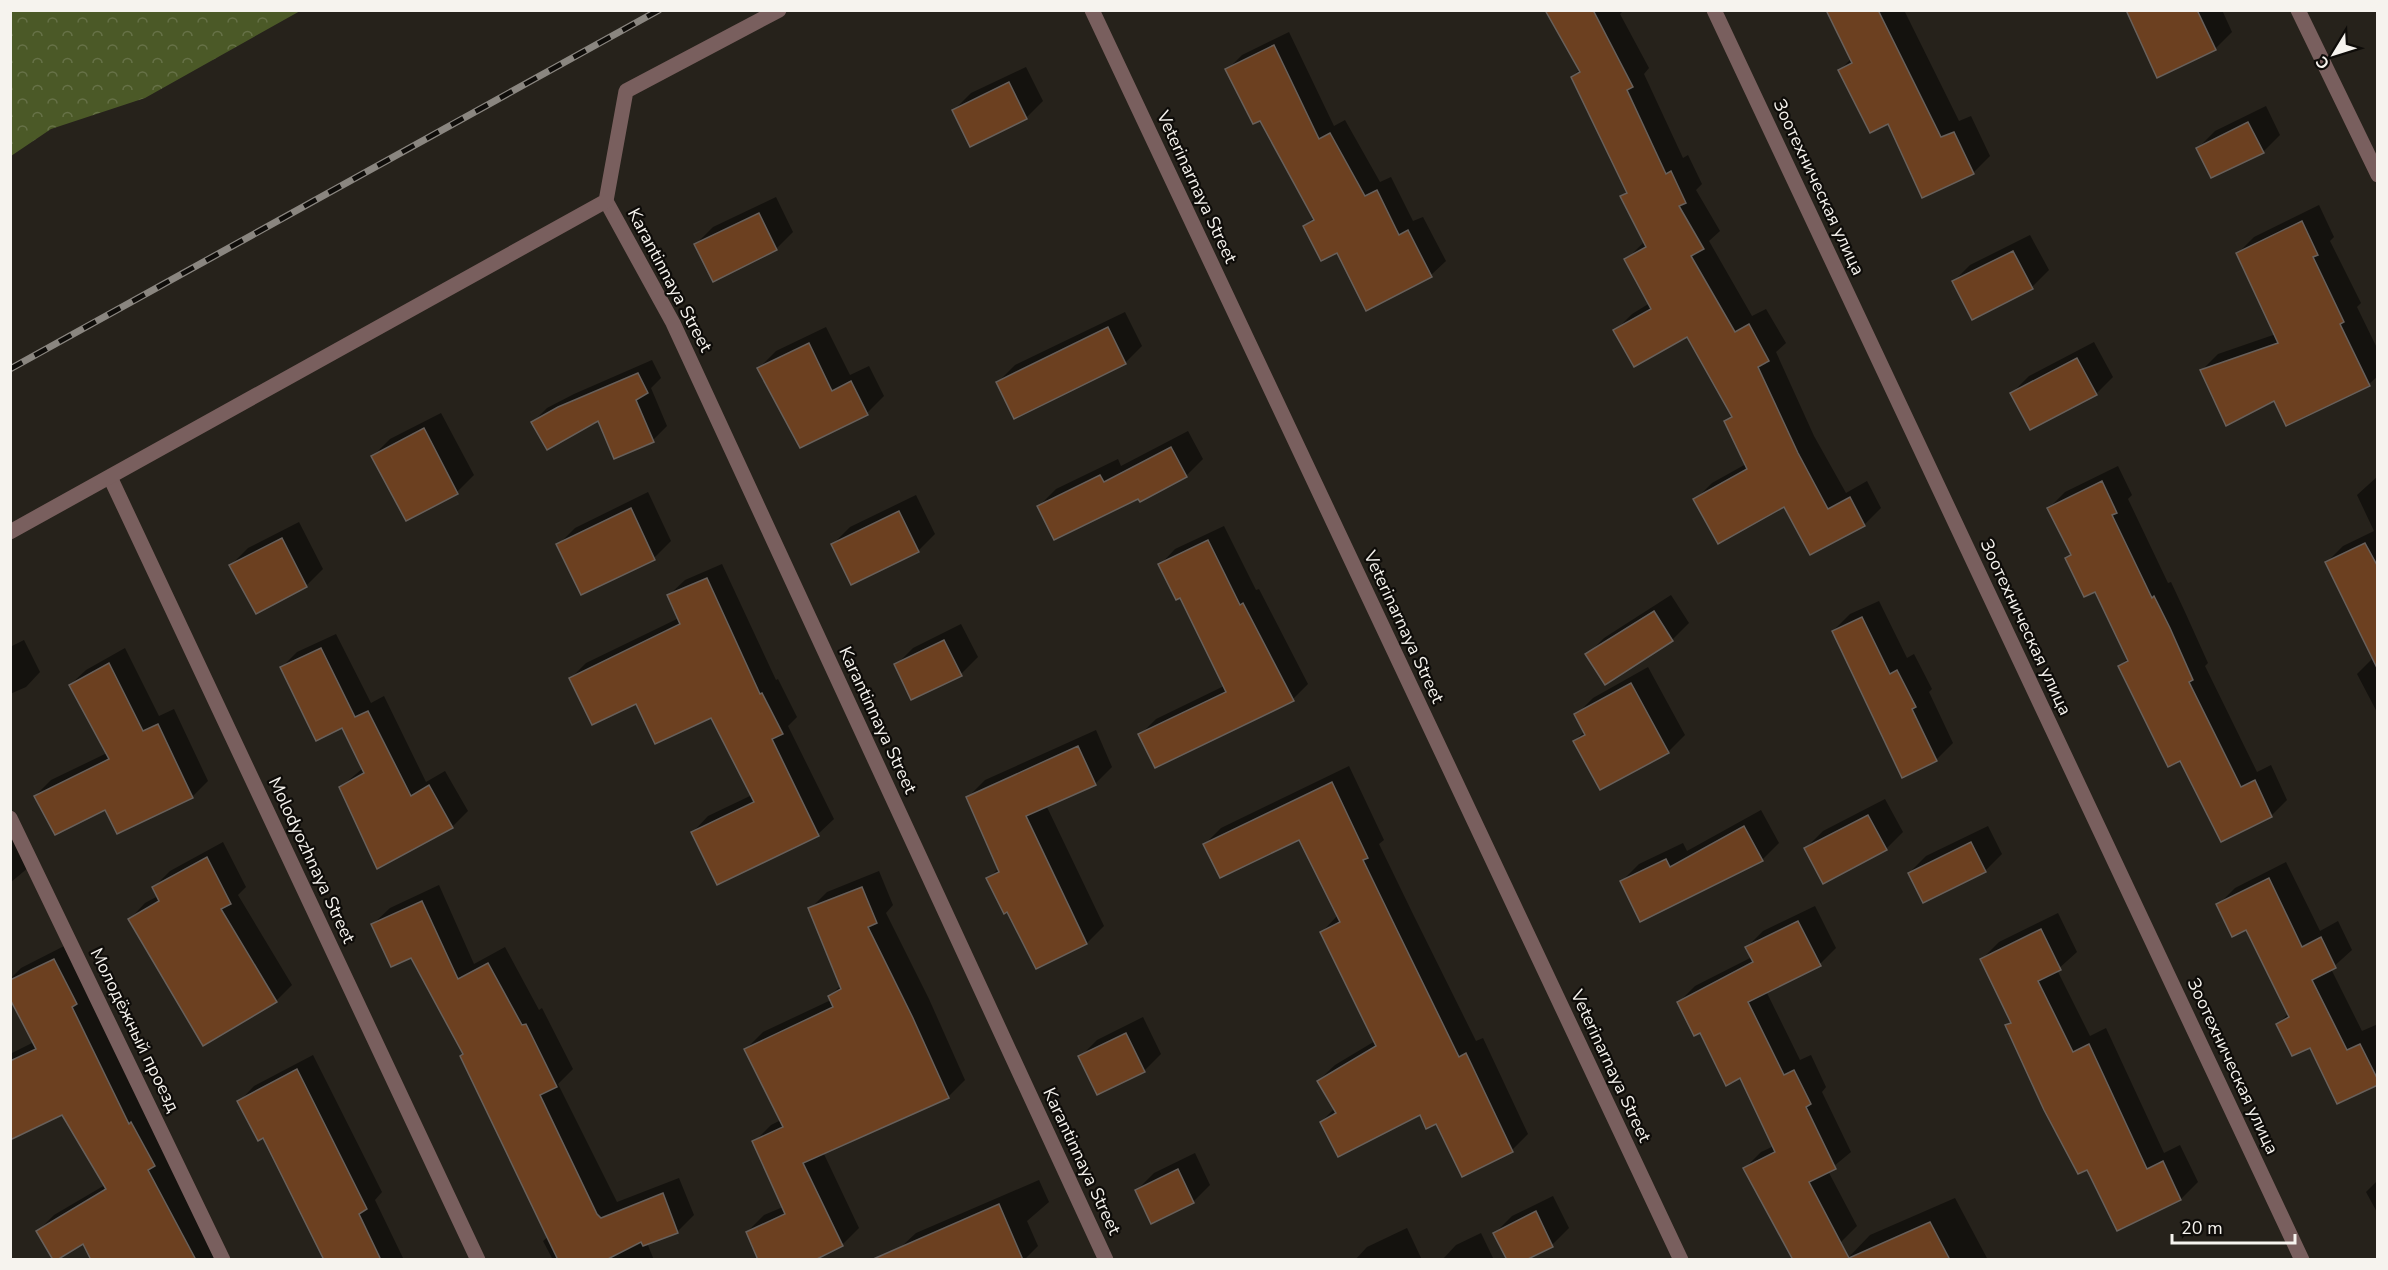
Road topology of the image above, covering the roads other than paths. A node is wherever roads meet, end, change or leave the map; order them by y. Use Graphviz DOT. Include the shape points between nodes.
graph roads {
  1 [pos="779,10"];
  2 [pos="1092,10"];
  3 [pos="1714,10"];
  4 [pos="2298,10"];
  5 [pos="2378,175"];
  6 [pos="606,201"];
  7 [pos="110,477"];
  8 [pos="10,532"];
  9 [pos="10,818"];
  10 [pos="223,1260"];
  11 [pos="478,1260"];
  12 [pos="1106,1260"];
  13 [pos="1681,1260"];
  14 [pos="2302,1260"];
  1 -- 6 [label="street" via="627,92"];
  2 -- 13 [label="street, Veterinarnaya Street"];
  3 -- 14 [label="street, Зоотехническая улица"];
  4 -- 5 [label="street"];
  6 -- 7 [label="street"];
  6 -- 12 [label="street, Karantinnaya Street" via="673,323"];
  7 -- 8 [label="street"];
  7 -- 11 [label="street, Molodyozhnaya Street"];
  9 -- 10 [label="street, Молодёжный проезд"];
}
